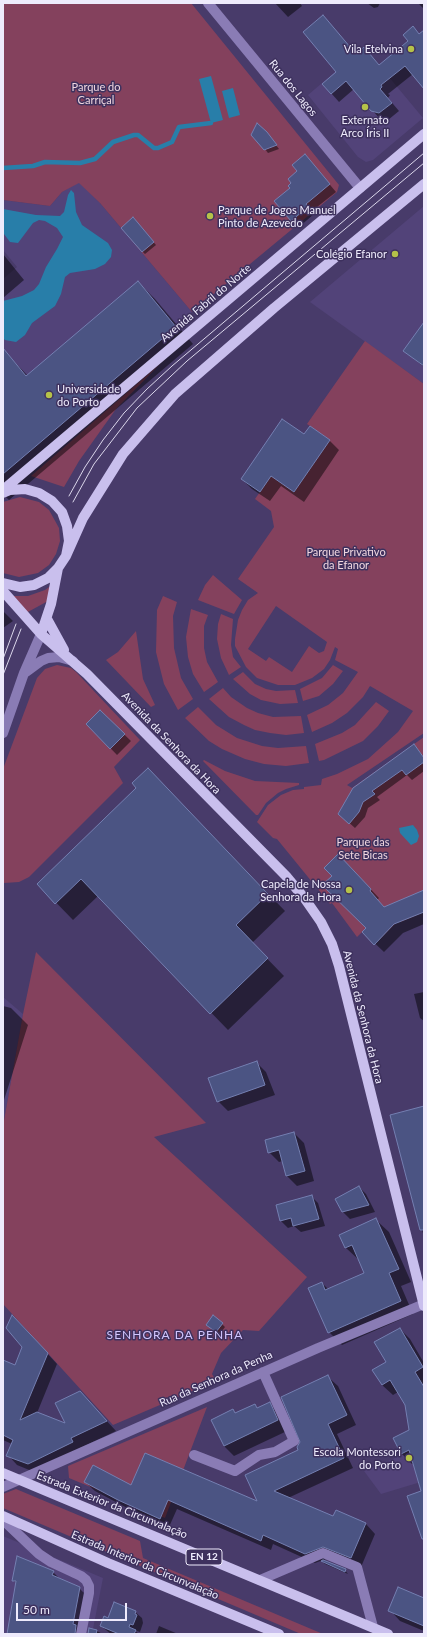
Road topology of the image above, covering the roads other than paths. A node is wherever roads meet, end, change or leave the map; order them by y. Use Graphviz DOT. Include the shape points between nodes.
graph roads {
  1 [pos="208,3"];
  2 [pos="424,134"];
  3 [pos="424,184"];
  4 [pos="360,188"];
  5 [pos="3,490"];
  6 [pos="3,493"];
  7 [pos="66,556"];
  8 [pos="58,568"];
  9 [pos="3,583"];
  10 [pos="3,591"];
  11 [pos="47,619"];
  12 [pos="41,634"];
  13 [pos="73,660"];
  14 [pos="24,673"];
  15 [pos="3,733"];
  16 [pos="424,1305"];
  17 [pos="263,1372"];
  18 [pos="194,1455"];
  19 [pos="3,1473"];
  20 [pos="20,1480"];
  21 [pos="3,1487"];
  22 [pos="3,1516"];
  23 [pos="3,1520"];
  24 [pos="260,1580"];
  25 [pos="373,1627"];
  26 [pos="81,1634"];
  27 [pos="279,1634"];
  28 [pos="388,1634"];
  1 -- 4 [label="street, Rua dos Lagos"];
  2 -- 4 [label="main road, Avenida Fabril do Norte"];
  3 -- 7 [label="main road" via="175,394 123,454 92,503"];
  4 -- 5 [label="main road, Avenida Fabril do Norte"];
  6 -- 7 [label="main road" via="25,489 39,493 52,501 62,512 68,526"];
  7 -- 8 [label="main road"];
  8 -- 9 [label="main road" via="48,578 34,585 20,587"];
  8 -- 11 [label="main road"];
  10 -- 12 [label="main road, Avenida da Senhora da Hora"];
  11 -- 12 [label="main road"];
  11 -- 13 [label="main road, Avenida da Senhora da Hora" via="59,642"];
  12 -- 13 [label="main road, Avenida da Senhora da Hora"];
  12 -- 14 [label="street"];
  13 -- 14 [label="street" via="48,658"];
  13 -- 16 [label="main road, Avenida da Senhora da Hora" via="286,876 321,922 339,966"];
  14 -- 15 [label="street"];
  16 -- 17 [label="street, Rua da Senhora da Penha" via="388,1317"];
  17 -- 18 [label="street" via="294,1441 275,1452 259,1455 236,1471"];
  17 -- 20 [label="street, Rua da Senhora da Penha"];
  19 -- 20 [label="main road, Estrada Exterior da Circunvalação / EN 12"];
  20 -- 21 [label="street, Rua da Senhora da Penha"];
  20 -- 24 [label="main road, Estrada Exterior da Circunvalação / EN 12"];
  22 -- 27 [label="main road, Estrada Interior da Circunvalação"];
  23 -- 26 [label="street" via="39,1554 86,1580 89,1593"];
  24 -- 25 [label="main road, Estrada Exterior da Circunvalação / EN 12"];
  24 -- 25 [label="street" via="323,1553 357,1567"];
  25 -- 28 [label="main road, Estrada Exterior da Circunvalação / EN 12"];
}
